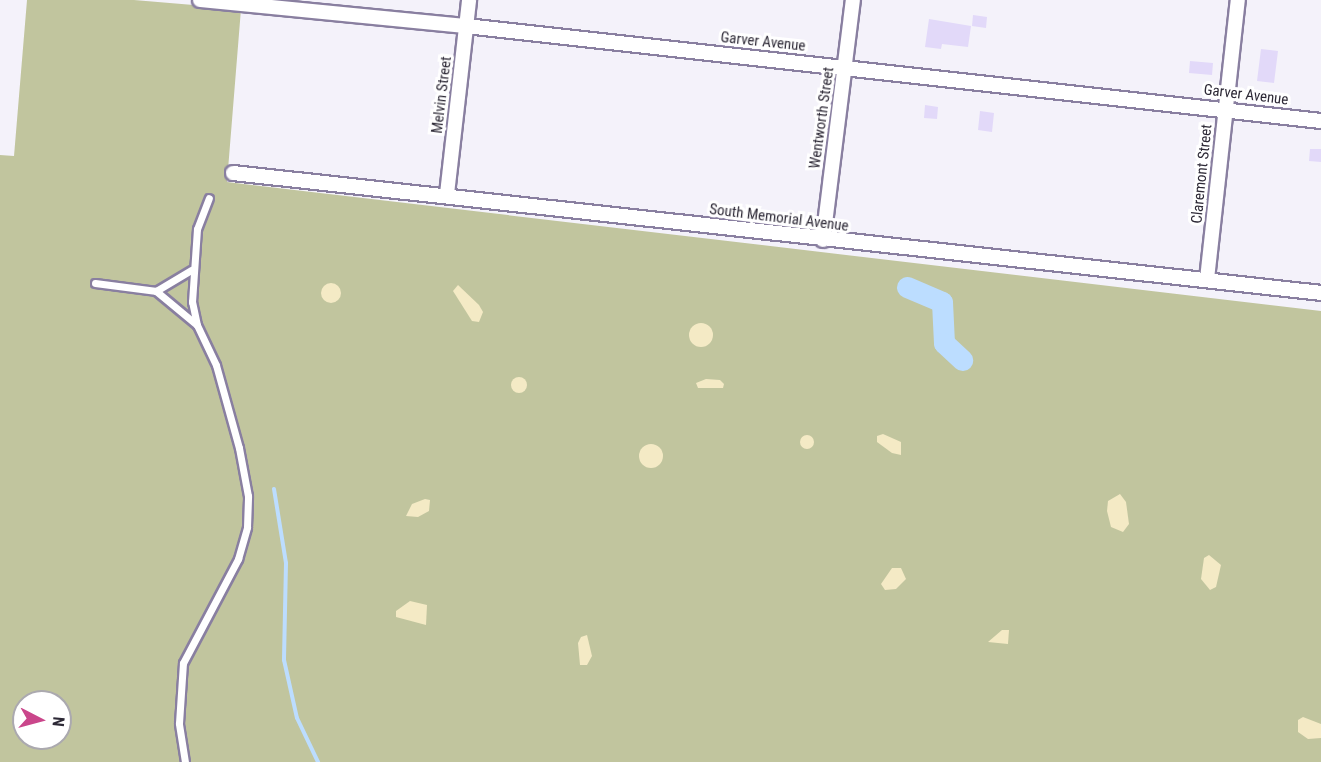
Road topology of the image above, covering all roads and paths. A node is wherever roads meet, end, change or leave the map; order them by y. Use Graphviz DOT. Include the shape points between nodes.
graph roads {
  1 [pos="200,0"];
  2 [pos="469,0"];
  3 [pos="853,0"];
  4 [pos="1238,0"];
  5 [pos="466,26"];
  6 [pos="846,68"];
  7 [pos="1226,109"];
  8 [pos="1321,121"];
  9 [pos="233,173"];
  10 [pos="447,194"];
  11 [pos="209,198"];
  12 [pos="823,240"];
  13 [pos="191,270"];
  14 [pos="1207,279"];
  15 [pos="95,283"];
  16 [pos="156,291"];
  17 [pos="1321,293"];
  18 [pos="197,325"];
  19 [pos="185,762"];
  1 -- 5 [label="street, Garver Avenue"];
  2 -- 5 [label="street, Melvin Street"];
  3 -- 6 [label="street, Wentworth Street"];
  4 -- 7 [label="street, Claremont Street"];
  5 -- 6 [label="street, Garver Avenue"];
  5 -- 10 [label="street, Melvin Street"];
  6 -- 7 [label="street, Garver Avenue"];
  6 -- 12 [label="street, Wentworth Street"];
  7 -- 8 [label="street, Garver Avenue"];
  7 -- 14 [label="street, Claremont Street"];
  9 -- 10 [label="street, South Memorial Avenue"];
  10 -- 12 [label="street, South Memorial Avenue"];
  11 -- 13 [label="lane" via="196,229"];
  12 -- 14 [label="street, South Memorial Avenue"];
  13 -- 16 [label="lane"];
  13 -- 18 [label="lane"];
  14 -- 17 [label="street, South Memorial Avenue"];
  15 -- 16 [label="lane"];
  16 -- 18 [label="lane"];
  18 -- 19 [label="lane" via="216,365 248,496 247,527 232,570 183,663 179,723"];
}
